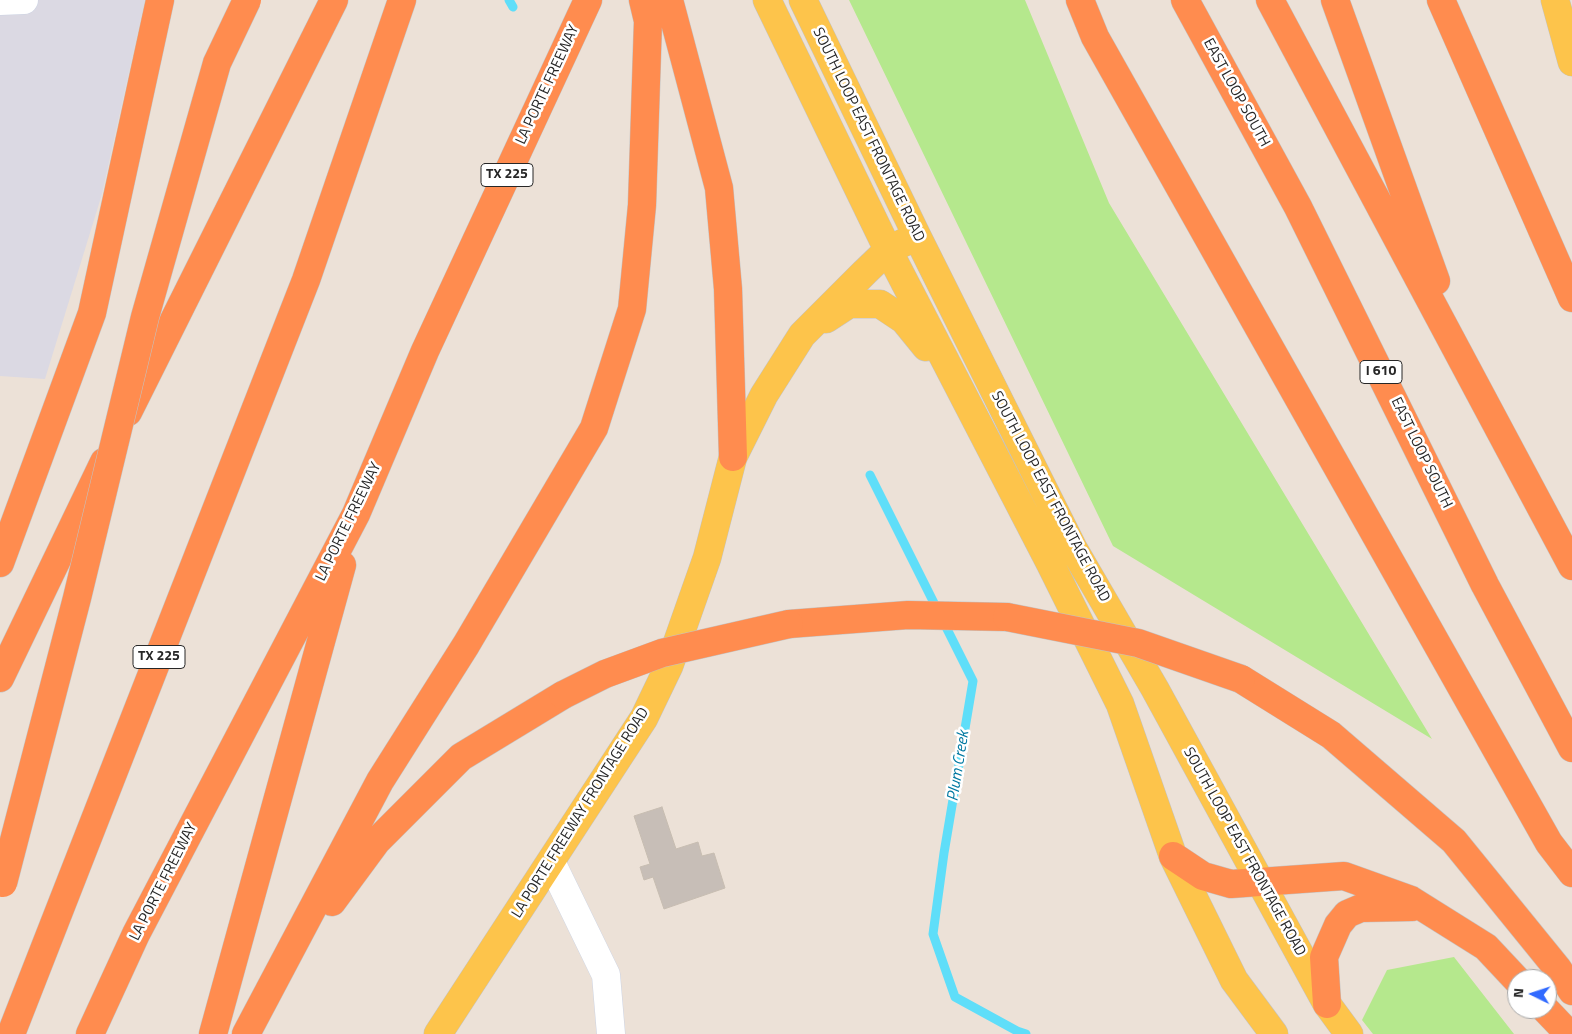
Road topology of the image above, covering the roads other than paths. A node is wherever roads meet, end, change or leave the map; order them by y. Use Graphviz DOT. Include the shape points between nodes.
graph roads {
  1 [pos="24,0"];
  2 [pos="160,0"];
  3 [pos="247,0"];
  4 [pos="334,0"];
  5 [pos="402,0"];
  6 [pos="588,0"];
  7 [pos="644,0"];
  8 [pos="670,0"];
  9 [pos="767,0"];
  10 [pos="802,0"];
  11 [pos="1080,0"];
  12 [pos="1184,0"];
  13 [pos="1270,0"];
  14 [pos="1335,0"];
  15 [pos="1441,0"];
  16 [pos="1554,0"];
  17 [pos="0,1"];
  18 [pos="1572,62"];
  19 [pos="917,236"];
  20 [pos="888,250"];
  21 [pos="1572,298"];
  22 [pos="802,335"];
  23 [pos="1468,372"];
  24 [pos="964,396"];
  25 [pos="733,457"];
  26 [pos="356,514"];
  27 [pos="0,563"];
  28 [pos="1572,566"];
  29 [pos="0,678"];
  30 [pos="1572,748"];
  31 [pos="1173,856"];
  32 [pos="551,862"];
  33 [pos="1572,873"];
  34 [pos="1260,882"];
  35 [pos="1,887"];
  36 [pos="1423,907"];
  37 [pos="1507,969"];
  38 [pos="277,976"];
  39 [pos="1572,991"];
  40 [pos="1327,1004"];
  41 [pos="1555,1019"];
  42 [pos="11,1034"];
  43 [pos="90,1034"];
  44 [pos="213,1034"];
  45 [pos="246,1034"];
  46 [pos="438,1034"];
  47 [pos="611,1034"];
  48 [pos="1274,1034"];
  49 [pos="1349,1034"];
  50 [pos="1569,1034"];
  1 -- 17 [label="street"];
  2 -- 27 [label="highway" via="92,313"];
  3 -- 35 [label="highway, bridge" via="217,62 145,317 77,598"];
  4 -- 29 [label="highway" via="165,337"];
  5 -- 42 [label="highway, TX 225" via="306,280"];
  6 -- 26 [label="highway, LA PORTE FREEWAY / TX 225" via="425,351"];
  7 -- 38 [label="highway" via="648,21 642,195 632,309 594,428 466,645 380,781"];
  8 -- 25 [label="highway" via="719,188 728,289"];
  9 -- 20 [label="main road, SOUTH LOOP EAST FRONTAGE ROAD"];
  10 -- 19 [label="main road, SOUTH LOOP EAST FRONTAGE ROAD"];
  11 -- 33 [label="highway" via="1096,37 1549,842"];
  12 -- 30 [label="highway, EAST LOOP SOUTH / I 610" via="1298,207 1485,584"];
  13 -- 23 [label="highway"];
  14 -- 23 [label="highway"];
  15 -- 21 [label="highway"];
  16 -- 18 [label="main road"];
  19 -- 20 [label="main road, LA PORTE FREEWAY FRONTAGE ROAD"];
  19 -- 34 [label="main road, SOUTH LOOP EAST FRONTAGE ROAD" via="1073,548 1155,689"];
  20 -- 22 [label="main road, LA PORTE FREEWAY FRONTAGE ROAD"];
  20 -- 24 [label="main road, SOUTH LOOP EAST FRONTAGE ROAD"];
  22 -- 24 [label="main road" via="848,304 880,304 904,320"];
  22 -- 25 [label="main road, LA PORTE FREEWAY FRONTAGE ROAD" via="764,396"];
  23 -- 28 [label="highway"];
  24 -- 31 [label="main road, SOUTH LOOP EAST FRONTAGE ROAD" via="1120,704"];
  25 -- 32 [label="main road, LA PORTE FREEWAY FRONTAGE ROAD" via="707,558 669,666 644,718"];
  26 -- 43 [label="highway, LA PORTE FREEWAY / TX 225" via="136,934"];
  26 -- 44 [label="highway"];
  31 -- 34 [label="highway" via="1203,876 1231,884"];
  31 -- 48 [label="main road, SOUTH LOOP EAST FRONTAGE ROAD" via="1234,980"];
  32 -- 46 [label="main road, LA PORTE FREEWAY FRONTAGE ROAD"];
  32 -- 47 [label="street" via="606,975"];
  34 -- 36 [label="highway" via="1344,876"];
  34 -- 40 [label="main road, SOUTH LOOP EAST FRONTAGE ROAD"];
  36 -- 37 [label="highway" via="1486,947"];
  36 -- 40 [label="highway" via="1361,908 1347,914 1338,925 1324,956"];
  38 -- 39 [label="highway, bridge" via="377,841 461,757 563,695 606,674 662,653 789,624 908,615 1007,617 1138,643 1241,679 1331,735 1454,842 1558,969"];
  38 -- 45 [label="highway"];
  40 -- 49 [label="main road, SOUTH LOOP EAST FRONTAGE ROAD"];
  41 -- 50 [label="highway"];
}
